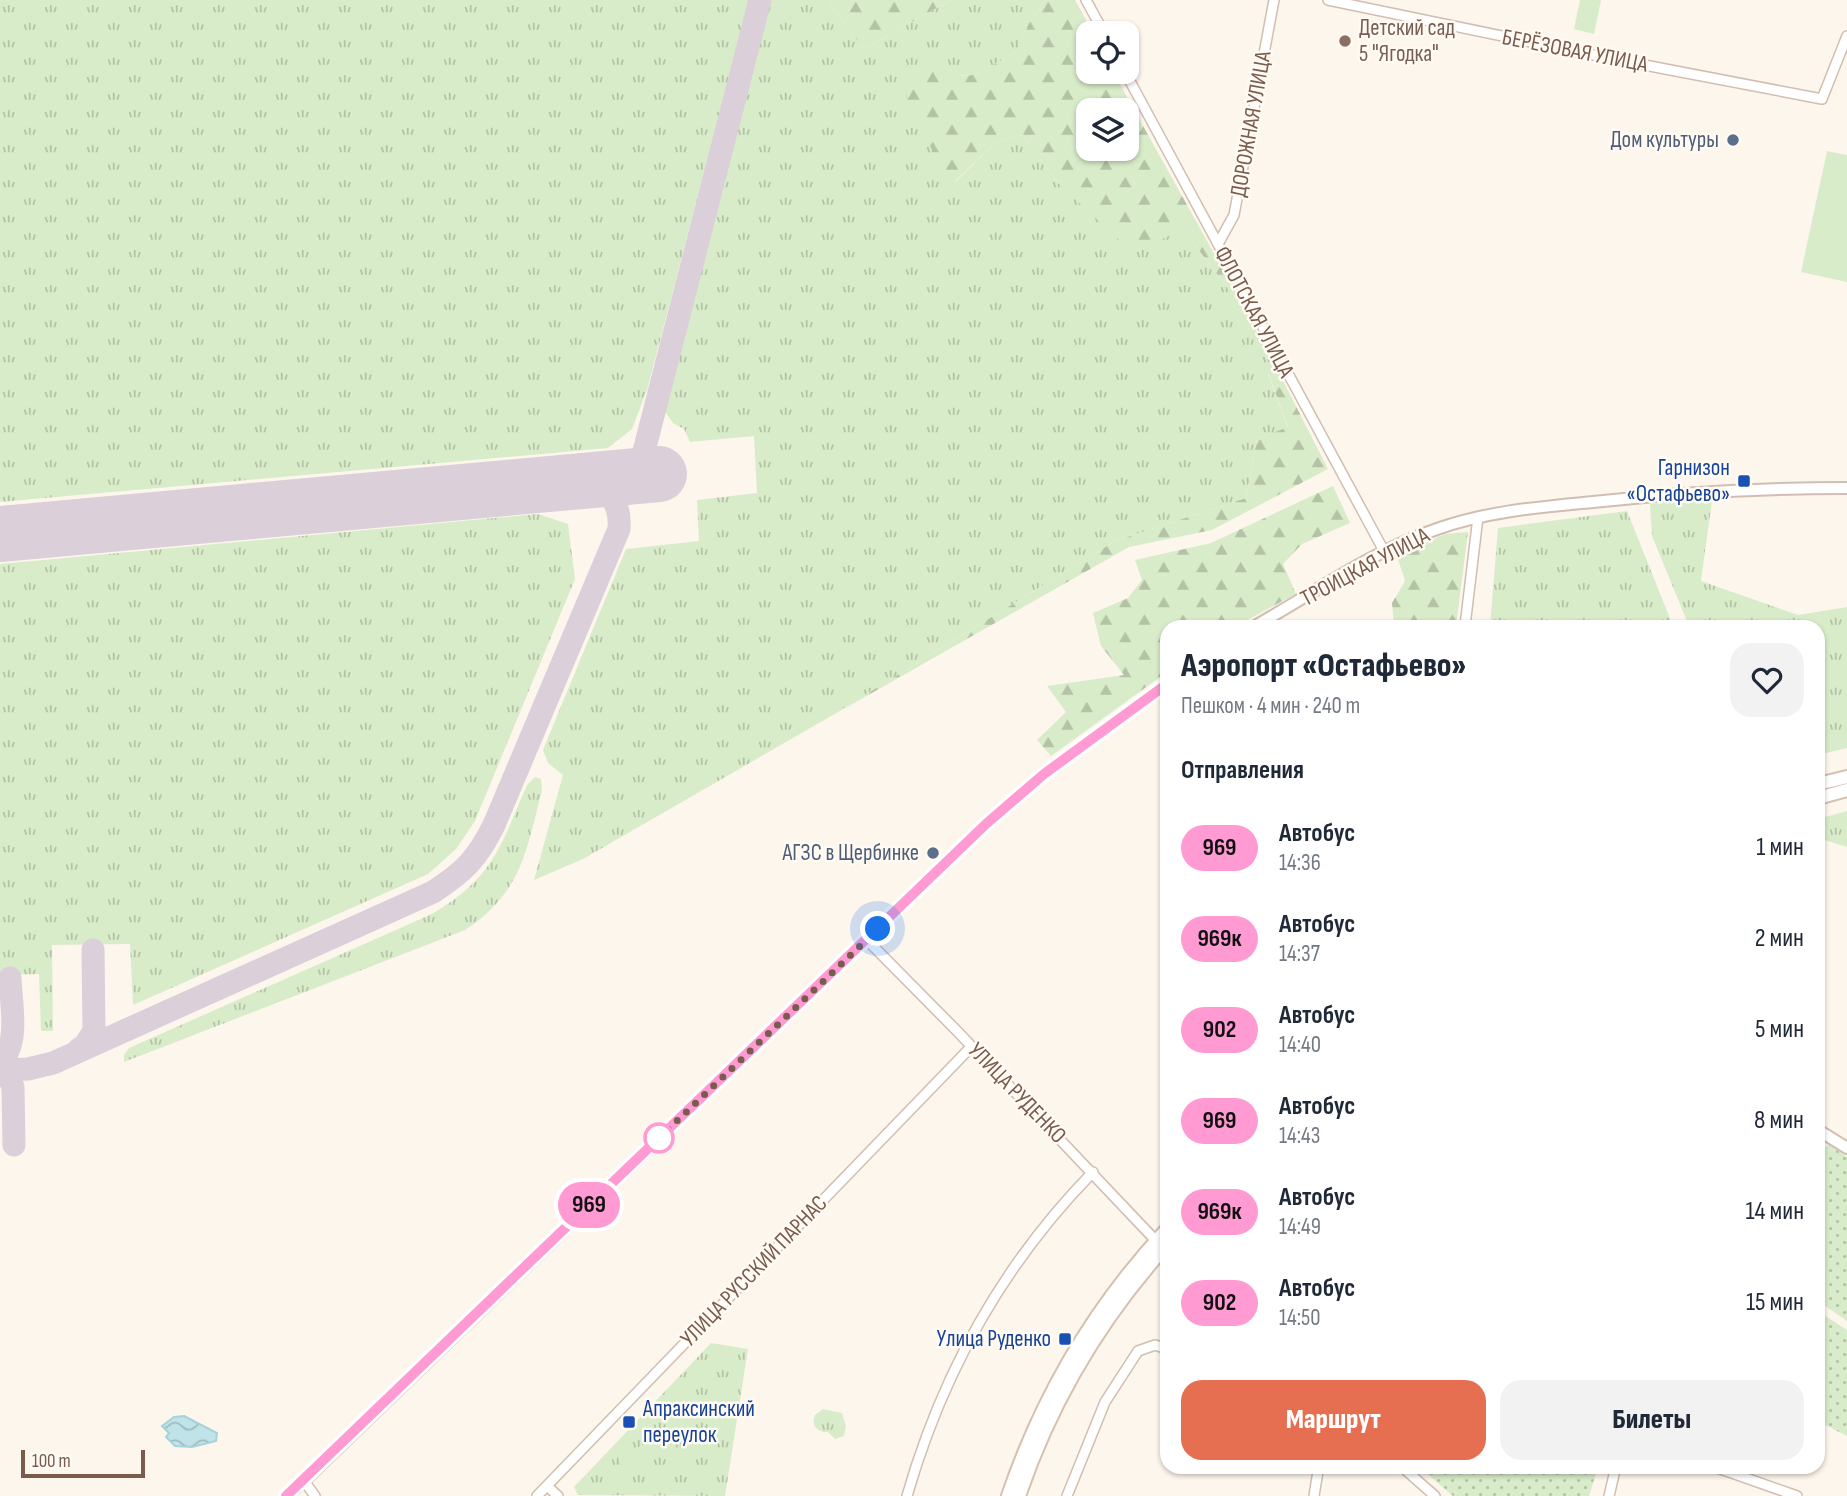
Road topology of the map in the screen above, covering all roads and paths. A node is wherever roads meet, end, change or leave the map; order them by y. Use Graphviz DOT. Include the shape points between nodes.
graph roads {
  1 [pos="1086,0"];
  2 [pos="1273,0"];
  3 [pos="1328,0"];
  4 [pos="1097,21"];
  5 [pos="1847,36"];
  6 [pos="1131,84"];
  7 [pos="1218,244"];
  8 [pos="1847,488"];
  9 [pos="1478,517"];
  10 [pos="1384,551"];
  11 [pos="1265,620"];
  12 [pos="1466,620"];
  13 [pos="1160,689"];
  14 [pos="1847,777"];
  15 [pos="1825,783"];
  16 [pos="1847,790"];
  17 [pos="1825,795"];
  18 [pos="867,940"];
  19 [pos="971,1046"];
  20 [pos="1825,1134"];
  21 [pos="1847,1148"];
  22 [pos="1093,1172"];
  23 [pos="1160,1242"];
  24 [pos="1160,1248"];
  25 [pos="1160,1249"];
  26 [pos="1160,1347"];
  27 [pos="1318,1474"];
  28 [pos="1410,1474"];
  29 [pos="1614,1474"];
  30 [pos="1735,1474"];
  31 [pos="304,1481"];
  32 [pos="547,1486"];
  33 [pos="286,1496"];
  34 [pos="316,1496"];
  35 [pos="537,1496"];
  36 [pos="558,1496"];
  37 [pos="908,1496"];
  38 [pos="1008,1496"];
  39 [pos="1019,1496"];
  40 [pos="1067,1496"];
  41 [pos="1314,1496"];
  42 [pos="1435,1496"];
  43 [pos="1609,1496"];
  44 [pos="1797,1496"];
  1 -- 4 [label="street"];
  2 -- 7 [label="street, ДОРОЖНАЯ УЛИЦА" via="1234,215"];
  3 -- 5 [label="street, БЕРЁЗОВАЯ УЛИЦА" via="1822,99"];
  6 -- 7 [label="street, ФЛОТСКАЯ УЛИЦА"];
  7 -- 10 [label="street, ФЛОТСКАЯ УЛИЦА"];
  8 -- 9 [label="street, ТРОИЦКАЯ УЛИЦА" via="1659,495"];
  9 -- 10 [label="street, ТРОИЦКАЯ УЛИЦА"];
  9 -- 12 [label="street"];
  10 -- 11 [label="street, ТРОИЦКАЯ УЛИЦА"];
  13 -- 18 [label="street" via="1016,796"];
  14 -- 15 [label="main road"];
  16 -- 17 [label="main road"];
  18 -- 19 [label="street, УЛИЦА РУДЕНКО"];
  18 -- 31 [label="street"];
  19 -- 22 [label="street, УЛИЦА РУДЕНКО"];
  19 -- 32 [label="street, УЛИЦА РУССКИЙ ПАРНАС"];
  20 -- 21 [label="street"];
  22 -- 23 [label="street, УЛИЦА РУДЕНКО"];
  22 -- 37 [label="street" via="1021,1258 977,1325 936,1411"];
  24 -- 38 [label="main road" via="1096,1317 1068,1362 1042,1408"];
  25 -- 39 [label="main road" via="1076,1368 1052,1412"];
  26 -- 40 [label="street" via="1138,1351 1105,1402"];
  27 -- 41 [label="street"];
  28 -- 42 [label="street"];
  29 -- 43 [label="street"];
  30 -- 44 [label="street"];
  31 -- 33 [label="street"];
  31 -- 34 [label="street"];
  32 -- 35 [label="street, УЛИЦА РУССКИЙ ПАРНАС"];
  32 -- 36 [label="street"];
}
